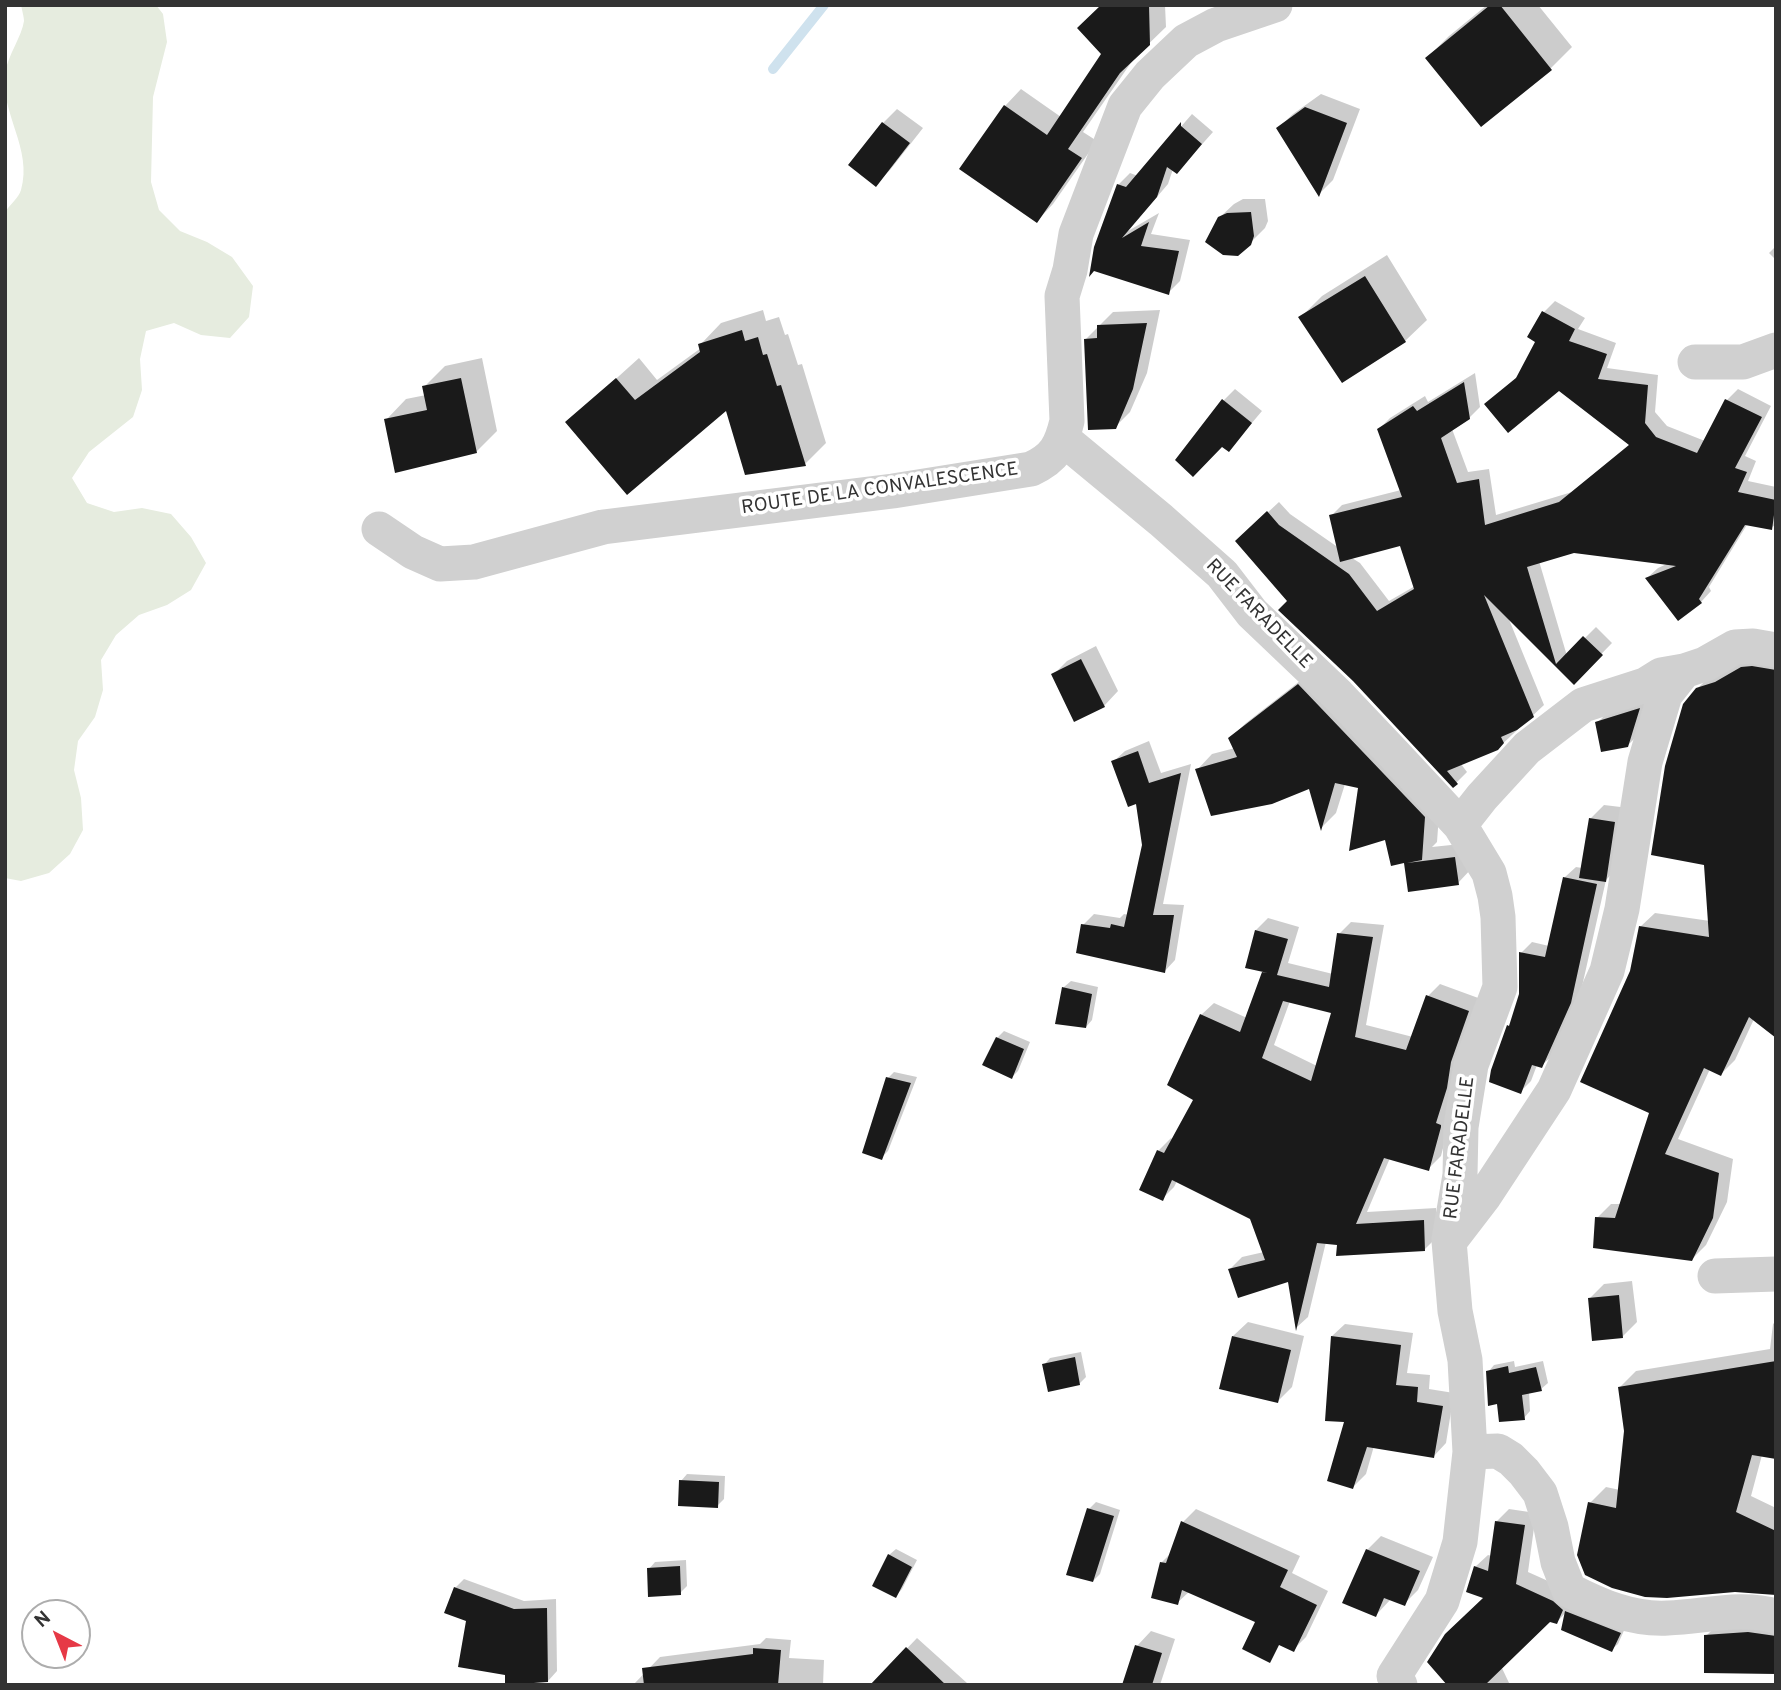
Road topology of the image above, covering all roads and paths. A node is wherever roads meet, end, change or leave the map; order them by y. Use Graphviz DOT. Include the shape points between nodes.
graph roads {
  1 [pos="1275,5"];
  2 [pos="1776,350"];
  3 [pos="1695,362"];
  4 [pos="1063,439"];
  5 [pos="379,529"];
  6 [pos="1775,650"];
  7 [pos="1684,671"];
  8 [pos="1460,825"];
  9 [pos="1449,1241"];
  10 [pos="1776,1274"];
  11 [pos="1715,1276"];
  12 [pos="1470,1452"];
  13 [pos="1776,1616"];
  14 [pos="1400,1685"];
  1 -- 4 [label="street" via="1216,25 1186,41 1125,106 1076,234 1062,296 1067,399"];
  2 -- 3 [label="street" via="1742,362"];
  4 -- 5 [label="street, ROUTE DE LA CONVALESCENCE" via="1048,462 1031,469 603,527 474,562 440,564"];
  4 -- 8 [label="street, RUE FARADELLE" via="1222,574 1252,613 1338,695"];
  6 -- 7 [label="street" via="1735,647"];
  7 -- 8 [label="street" via="1583,705 1527,748"];
  7 -- 9 [label="street" via="1665,695 1653,732 1607,971 1554,1090"];
  8 -- 9 [label="street, RUE FARADELLE" via="1489,873 1495,896 1500,987 1471,1065"];
  9 -- 12 [label="street, RUE FARADELLE" via="1465,1360"];
  10 -- 11 [label="street"];
  12 -- 13 [label="street" via="1498,1451 1524,1472 1540,1493 1569,1590 1630,1615 1665,1619 1731,1611"];
  12 -- 14 [label="street, RUE FARADELLE" via="1460,1542 1442,1601 1394,1676"];
}
